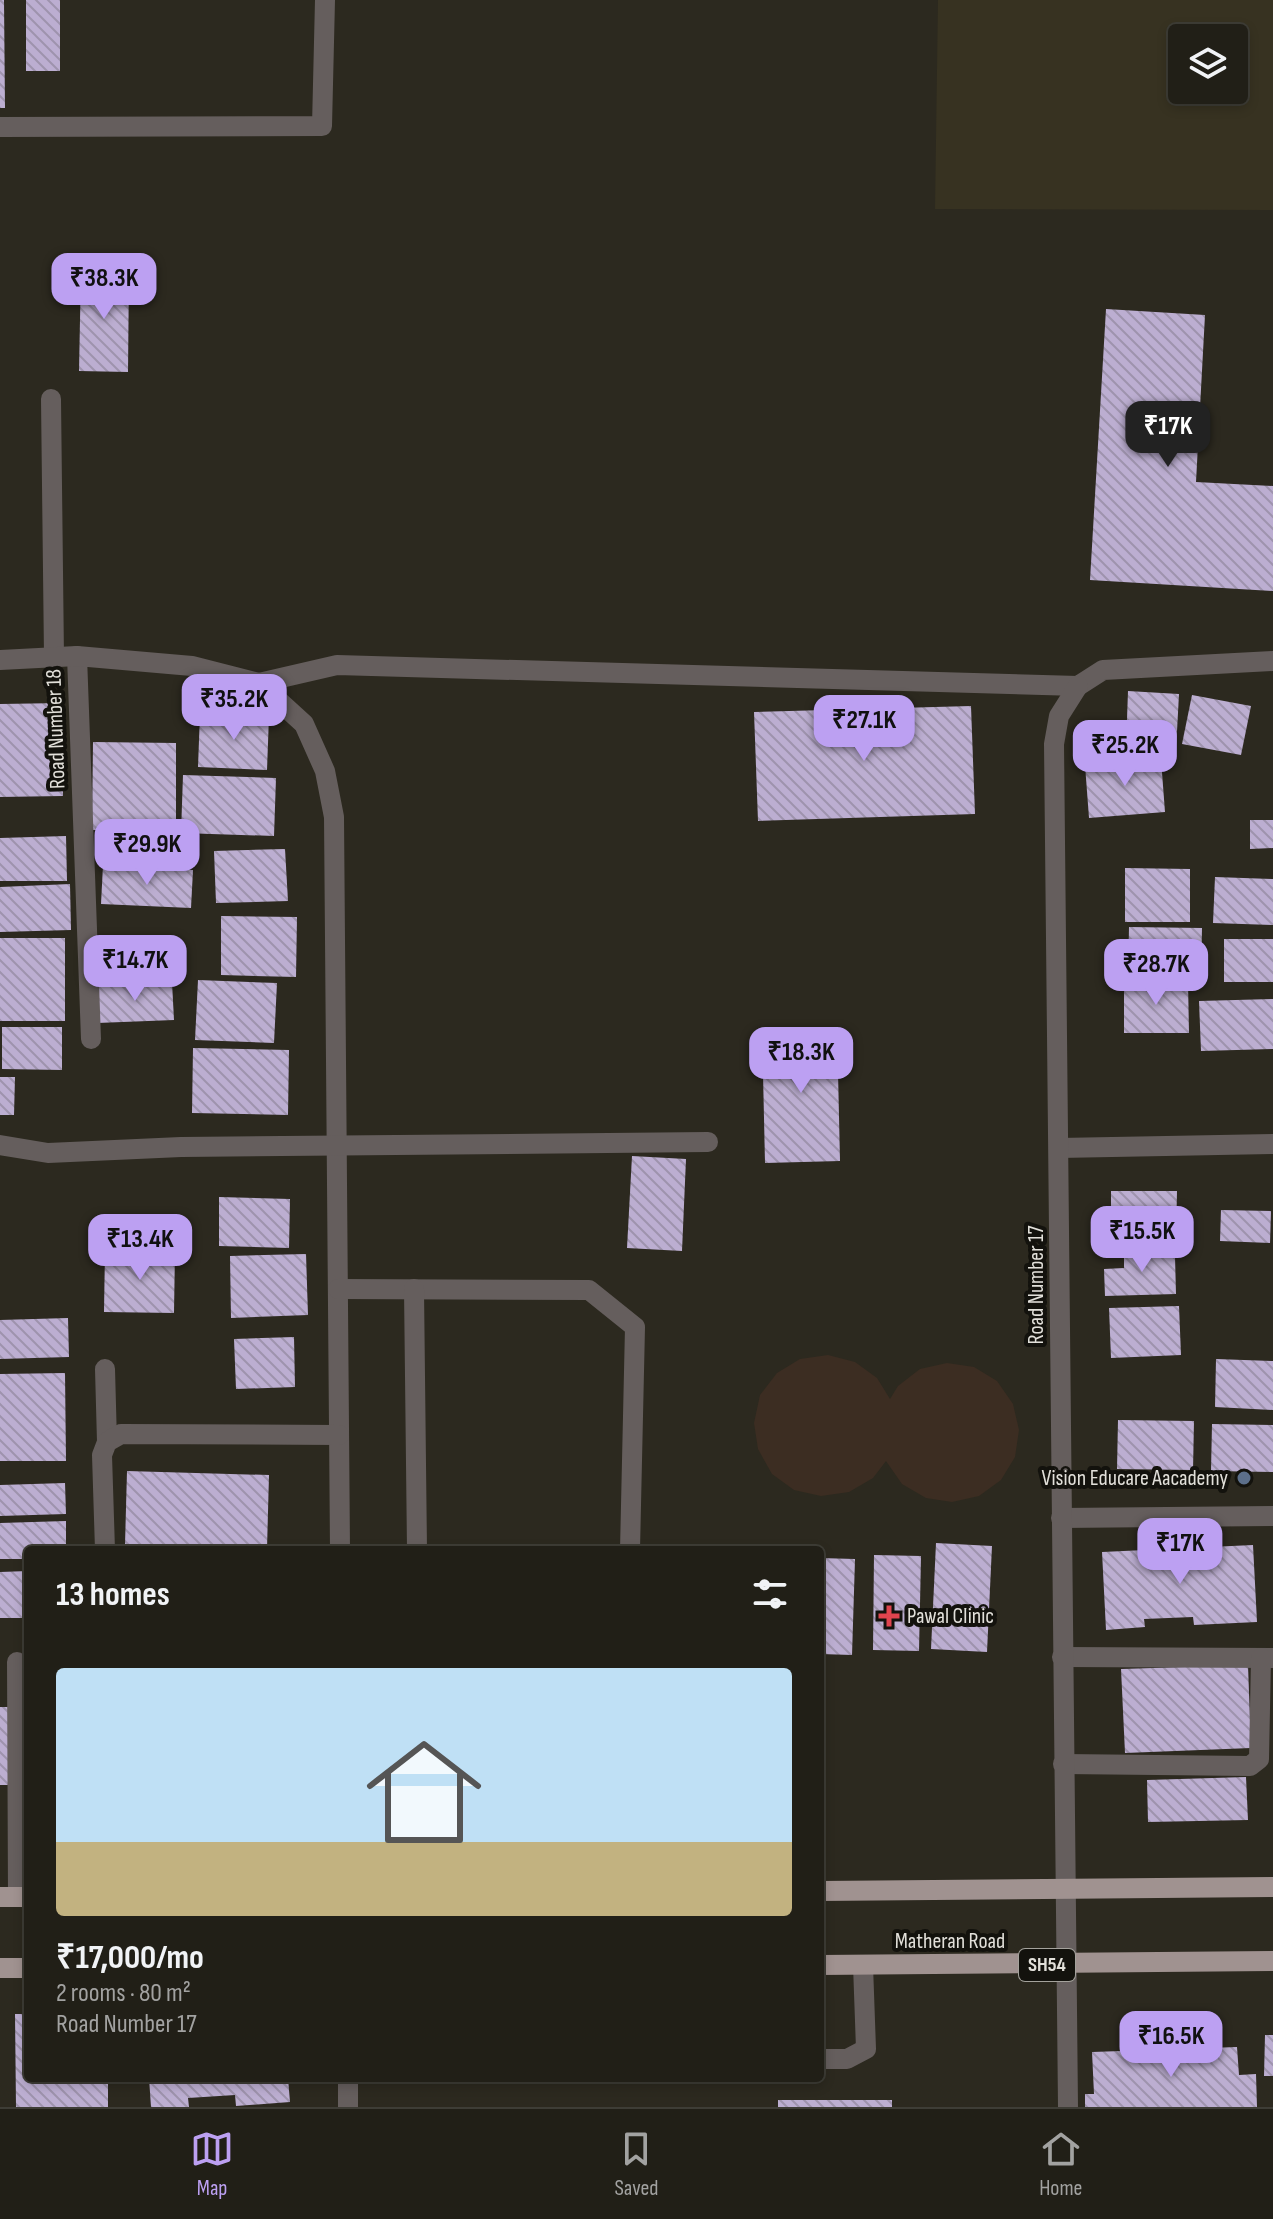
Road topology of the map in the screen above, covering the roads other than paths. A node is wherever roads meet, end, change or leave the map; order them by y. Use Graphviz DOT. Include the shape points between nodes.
graph roads {
  1 [pos="325,0"];
  2 [pos="0,127"];
  3 [pos="51,399"];
  4 [pos="77,656"];
  5 [pos="54,657"];
  6 [pos="0,660"];
  7 [pos="1273,661"];
  8 [pos="259,683"];
  9 [pos="1078,686"];
  10 [pos="91,1039"];
  11 [pos="708,1142"];
  12 [pos="1273,1144"];
  13 [pos="0,1145"];
  14 [pos="337,1145"];
  15 [pos="1059,1148"];
  16 [pos="338,1289"];
  17 [pos="414,1289"];
  18 [pos="105,1369"];
  19 [pos="339,1435"];
  20 [pos="107,1442"];
  21 [pos="1273,1516"];
  22 [pos="1061,1518"];
  23 [pos="105,1546"];
  24 [pos="340,1546"];
  25 [pos="417,1546"];
  26 [pos="630,1546"];
  27 [pos="1062,1657"];
  28 [pos="1267,1658"];
  29 [pos="15,1662"];
  30 [pos="9,1697"];
  31 [pos="1063,1764"];
  32 [pos="1273,1887"];
  33 [pos="1063,1889"];
  34 [pos="824,1891"];
  35 [pos="15,1897"];
  36 [pos="1273,1961"];
  37 [pos="824,1965"];
  38 [pos="863,1965"];
  39 [pos="1067,1965"];
  40 [pos="0,1968"];
  41 [pos="24,1968"];
  42 [pos="824,2059"];
  43 [pos="348,2082"];
  44 [pos="348,2107"];
  45 [pos="1068,2107"];
  1 -- 2 [label="street" via="322,126"];
  3 -- 5 [label="street"];
  4 -- 5 [label="street"];
  4 -- 8 [label="street" via="192,666"];
  4 -- 10 [label="street, Road Number 18"];
  5 -- 6 [label="street"];
  7 -- 9 [label="street" via="1103,670"];
  8 -- 9 [label="street" via="337,665"];
  8 -- 14 [label="street" via="304,724 325,771 334,817"];
  9 -- 15 [label="street, Road Number 17" via="1059,716 1054,744"];
  11 -- 14 [label="street"];
  12 -- 15 [label="street"];
  13 -- 14 [label="street" via="48,1153"];
  14 -- 16 [label="street"];
  15 -- 22 [label="street, Road Number 17"];
  16 -- 17 [label="street"];
  16 -- 19 [label="street"];
  17 -- 25 [label="street"];
  17 -- 26 [label="street" via="589,1290 635,1327"];
  18 -- 20 [label="street"];
  19 -- 20 [label="street" via="121,1434"];
  19 -- 24 [label="street"];
  20 -- 23 [label="street" via="102,1455"];
  21 -- 22 [label="street"];
  22 -- 27 [label="street, Road Number 17"];
  27 -- 28 [label="street"];
  27 -- 31 [label="street, Road Number 17"];
  28 -- 31 [label="street" via="1259,1759 1250,1766"];
  29 -- 30 [label="street"];
  30 -- 35 [label="street"];
  31 -- 33 [label="street, Road Number 17"];
  32 -- 33 [label="main road"];
  33 -- 34 [label="main road"];
  33 -- 39 [label="street"];
  36 -- 39 [label="main road, Matheran Road / SH54"];
  37 -- 38 [label="main road, Matheran Road / SH54"];
  38 -- 39 [label="main road, Matheran Road / SH54"];
  38 -- 42 [label="street" via="866,2049 847,2059"];
  39 -- 45 [label="street"];
  40 -- 41 [label="main road"];
  43 -- 44 [label="street"];
}
